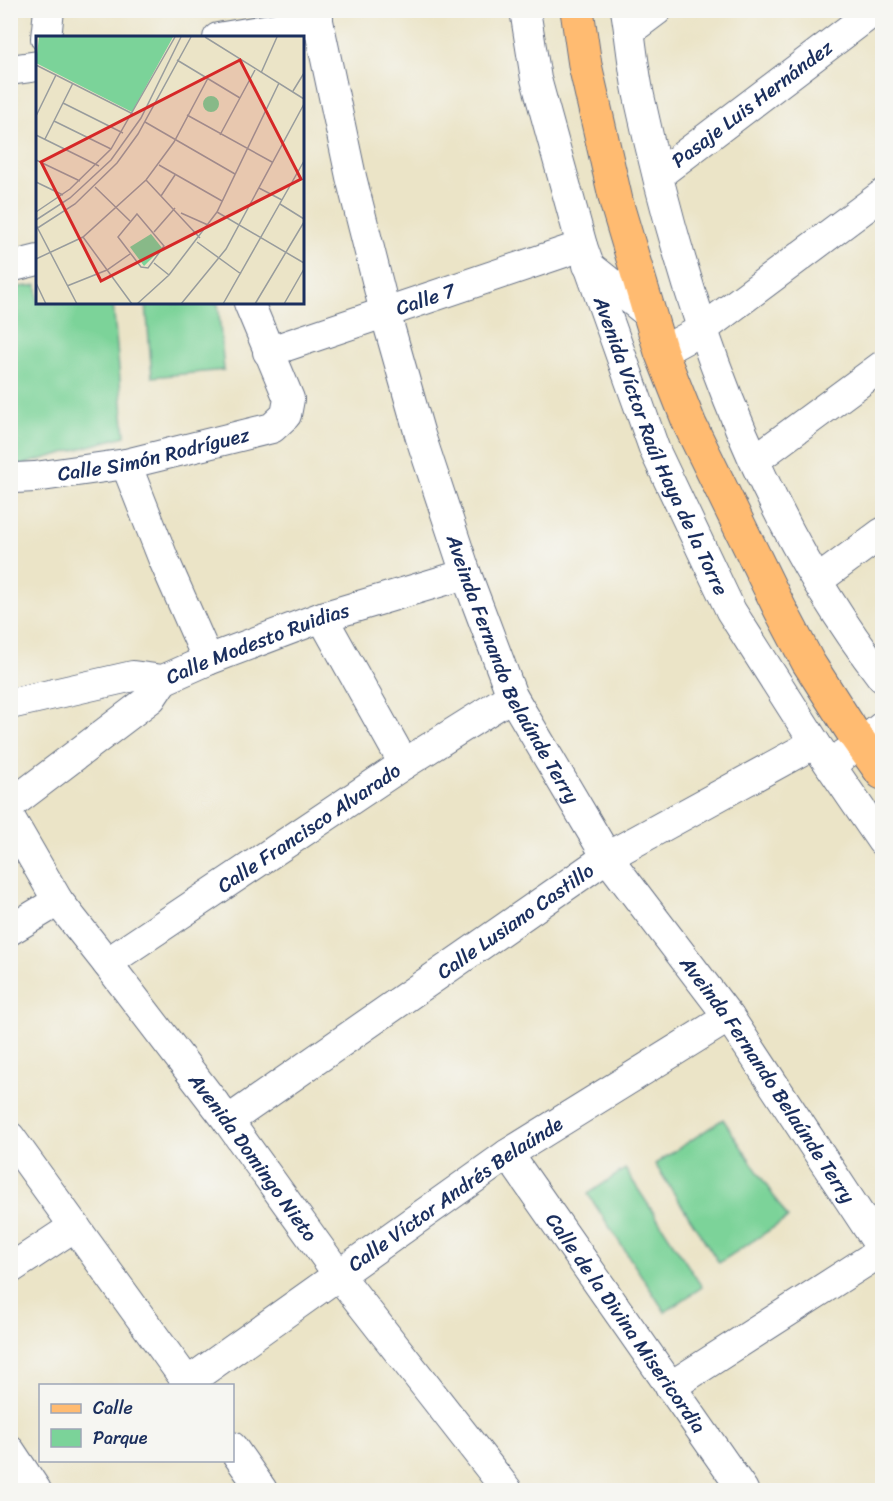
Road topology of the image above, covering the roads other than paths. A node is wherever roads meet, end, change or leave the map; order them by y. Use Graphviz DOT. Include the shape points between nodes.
graph roads {
  1 [pos="49,10"];
  2 [pos="525,10"];
  3 [pos="578,10"];
  4 [pos="657,10"];
  5 [pos="875,10"];
  6 [pos="318,16"];
  7 [pos="628,21"];
  8 [pos="46,36"];
  9 [pos="227,36"];
  10 [pos="36,66"];
  11 [pos="10,70"];
  12 [pos="658,175"];
  13 [pos="882,195"];
  14 [pos="622,221"];
  15 [pos="582,248"];
  16 [pos="36,260"];
  17 [pos="10,267"];
  18 [pos="249,304"];
  19 [pos="385,312"];
  20 [pos="649,314"];
  21 [pos="703,329"];
  22 [pos="268,352"];
  23 [pos="661,352"];
  24 [pos="882,366"];
  25 [pos="755,460"];
  26 [pos="126,464"];
  27 [pos="13,477"];
  28 [pos="882,532"];
  29 [pos="466,574"];
  30 [pos="817,581"];
  31 [pos="322,617"];
  32 [pos="208,660"];
  33 [pos="882,676"];
  34 [pos="163,680"];
  35 [pos="512,696"];
  36 [pos="10,704"];
  37 [pos="872,736"];
  38 [pos="822,753"];
  39 [pos="404,764"];
  40 [pos="882,773"];
  41 [pos="10,806"];
  42 [pos="10,818"];
  43 [pos="882,841"];
  44 [pos="607,857"];
  45 [pos="57,901"];
  46 [pos="10,930"];
  47 [pos="107,963"];
  48 [pos="729,1017"];
  49 [pos="228,1121"];
  50 [pos="10,1137"];
  51 [pos="508,1154"];
  52 [pos="75,1226"];
  53 [pos="882,1250"];
  54 [pos="10,1269"];
  55 [pos="338,1274"];
  56 [pos="189,1384"];
  57 [pos="670,1387"];
  58 [pos="234,1450"];
  59 [pos="10,1451"];
  60 [pos="36,1491"];
  61 [pos="262,1491"];
  62 [pos="507,1491"];
  63 [pos="743,1491"];
  1 -- 8 [label="street"];
  2 -- 15 [label="street, Avenida Víctor Raúl Haya de la Torre" via="536,79"];
  3 -- 14 [label="main road, Avenida Víctor Raúl Haya de la Torre" via="585,65"];
  4 -- 7 [label="street"];
  5 -- 12 [label="street, Pasaje Luis Hernández"];
  6 -- 9 [label="street"];
  6 -- 19 [label="street, Aveinda Fernando Belaúnde Terry" via="351,177"];
  7 -- 12 [label="street"];
  10 -- 11 [label="street"];
  12 -- 21 [label="street"];
  13 -- 21 [label="street"];
  14 -- 15 [label="street, Calle 7"];
  14 -- 20 [label="main road, Avenida Víctor Raúl Haya de la Torre"];
  15 -- 19 [label="street, Calle 7"];
  15 -- 20 [label="street"];
  15 -- 38 [label="street, Avenida Víctor Raúl Haya de la Torre" via="655,451 696,540 731,611"];
  16 -- 17 [label="street"];
  18 -- 22 [label="street"];
  19 -- 22 [label="street, Calle 7"];
  19 -- 29 [label="street, Aveinda Fernando Belaúnde Terry"];
  20 -- 23 [label="main road, Avenida Víctor Raúl Haya de la Torre"];
  21 -- 23 [label="street"];
  21 -- 25 [label="street"];
  22 -- 26 [label="street, Calle Simón Rodríguez" via="289,399 286,415 272,428"];
  23 -- 37 [label="main road, Avenida Víctor Raúl Haya de la Torre" via="690,424 808,662"];
  24 -- 25 [label="street"];
  25 -- 30 [label="street"];
  26 -- 27 [label="street, Calle Simón Rodríguez"];
  26 -- 32 [label="street"];
  28 -- 30 [label="street"];
  29 -- 31 [label="street, Calle Modesto Ruidias"];
  29 -- 35 [label="street, Aveinda Fernando Belaúnde Terry"];
  30 -- 33 [label="street" via="850,635"];
  31 -- 32 [label="street, Calle Modesto Ruidias"];
  31 -- 39 [label="street"];
  32 -- 34 [label="street, Calle Modesto Ruidias"];
  34 -- 36 [label="street, Calle Modesto Ruidias" via="133,676"];
  34 -- 41 [label="street" via="142,705"];
  35 -- 39 [label="street, Calle Francisco Alvarado"];
  35 -- 44 [label="street, Aveinda Fernando Belaúnde Terry"];
  37 -- 38 [label="street, Calle Lusiano Castillo"];
  37 -- 40 [label="main road, Avenida Víctor Raúl Haya de la Torre"];
  38 -- 43 [label="street, Avenida Víctor Raúl Haya de la Torre"];
  38 -- 44 [label="street, Calle Lusiano Castillo"];
  39 -- 47 [label="street, Calle Francisco Alvarado"];
  42 -- 45 [label="street, Avenida Domingo Nieto"];
  44 -- 48 [label="street, Aveinda Fernando Belaúnde Terry"];
  44 -- 49 [label="street, Calle Lusiano Castillo"];
  45 -- 46 [label="street"];
  45 -- 47 [label="street, Avenida Domingo Nieto"];
  47 -- 49 [label="street, Avenida Domingo Nieto"];
  48 -- 51 [label="street, Calle Víctor Andrés Belaúnde"];
  48 -- 53 [label="street, Aveinda Fernando Belaúnde Terry"];
  49 -- 55 [label="street, Avenida Domingo Nieto"];
  50 -- 52 [label="street"];
  51 -- 55 [label="street, Calle Víctor Andrés Belaúnde"];
  51 -- 57 [label="street, Calle de la Divina Misericordia"];
  52 -- 54 [label="street"];
  52 -- 56 [label="street"];
  53 -- 57 [label="street"];
  55 -- 56 [label="street, Calle Víctor Andrés Belaúnde"];
  55 -- 62 [label="street, Avenida Domingo Nieto"];
  57 -- 63 [label="street, Calle de la Divina Misericordia"];
  58 -- 61 [label="street"];
  59 -- 60 [label="street"];
}
